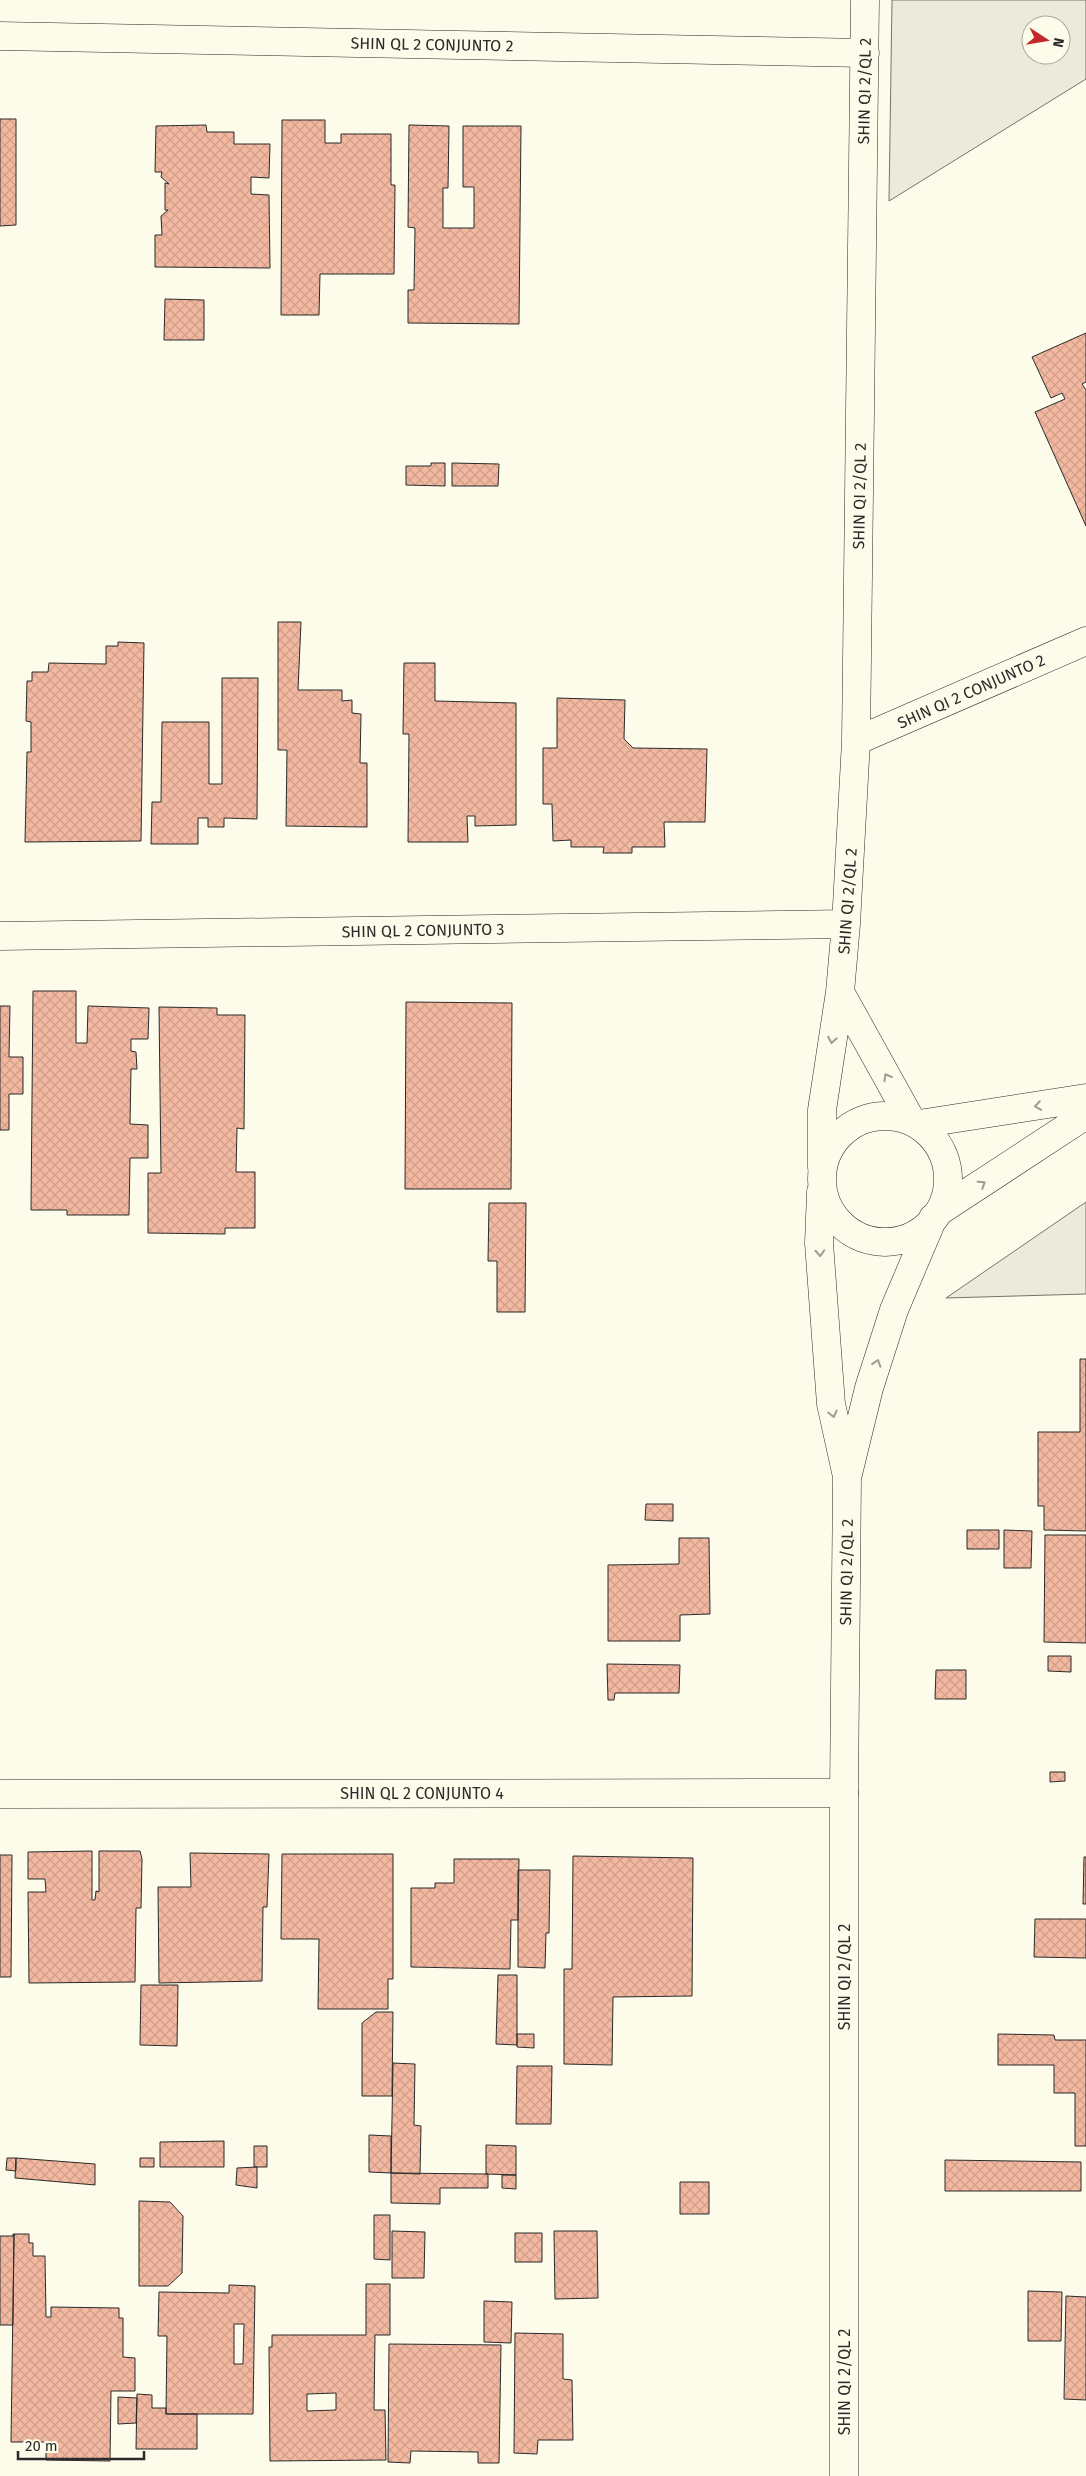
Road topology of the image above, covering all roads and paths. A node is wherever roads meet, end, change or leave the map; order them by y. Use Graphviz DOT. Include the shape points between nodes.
graph roads {
  1 [pos="865,0"];
  2 [pos="0,36"];
  3 [pos="865,53"];
  4 [pos="1086,641"];
  5 [pos="856,741"];
  6 [pos="846,924"];
  7 [pos="0,936"];
  8 [pos="840,992"];
  9 [pos="1086,1098"];
  10 [pos="1086,1115"];
  11 [pos="915,1122"];
  12 [pos="822,1177"];
  13 [pos="937,1214"];
  14 [pos="848,1478"];
  15 [pos="844,1793"];
  16 [pos="0,1794"];
  17 [pos="844,2476"];
  1 -- 3 [label="street, SHIN QI 2/QL 2"];
  2 -- 3 [label="street, SHIN QL 2 CONJUNTO 2"];
  3 -- 5 [label="street, SHIN QI 2/QL 2"];
  4 -- 5 [label="street, SHIN QI 2 CONJUNTO 2"];
  5 -- 6 [label="street, SHIN QI 2/QL 2"];
  6 -- 7 [label="street, SHIN QL 2 CONJUNTO 3"];
  6 -- 8 [label="street, SHIN QI 2/QL 2"];
  11 -- 8 [label="street, one-way"];
  8 -- 12 [label="street, SHIN QI 2/QL 2, one-way" via="822,1110"];
  9 -- 11 [label="street, one-way"];
  13 -- 10 [label="street, one-way"];
  11 -- 12 [label="street" via="883,1114 855,1122 833,1140"];
  11 -- 13 [label="street" via="937,1141 946,1163 948,1187"];
  12 -- 13 [label="street" via="829,1212 848,1231 872,1242 899,1242 923,1231"];
  12 -- 14 [label="street, SHIN QI 2/QL 2, one-way" via="819,1242 831,1404"];
  14 -- 13 [label="street, SHIN QI 2/QL 2, one-way" via="870,1388 894,1310"];
  14 -- 15 [label="street, SHIN QI 2/QL 2"];
  15 -- 16 [label="street, SHIN QL 2 CONJUNTO 4"];
  15 -- 17 [label="street, SHIN QI 2/QL 2"];
}
